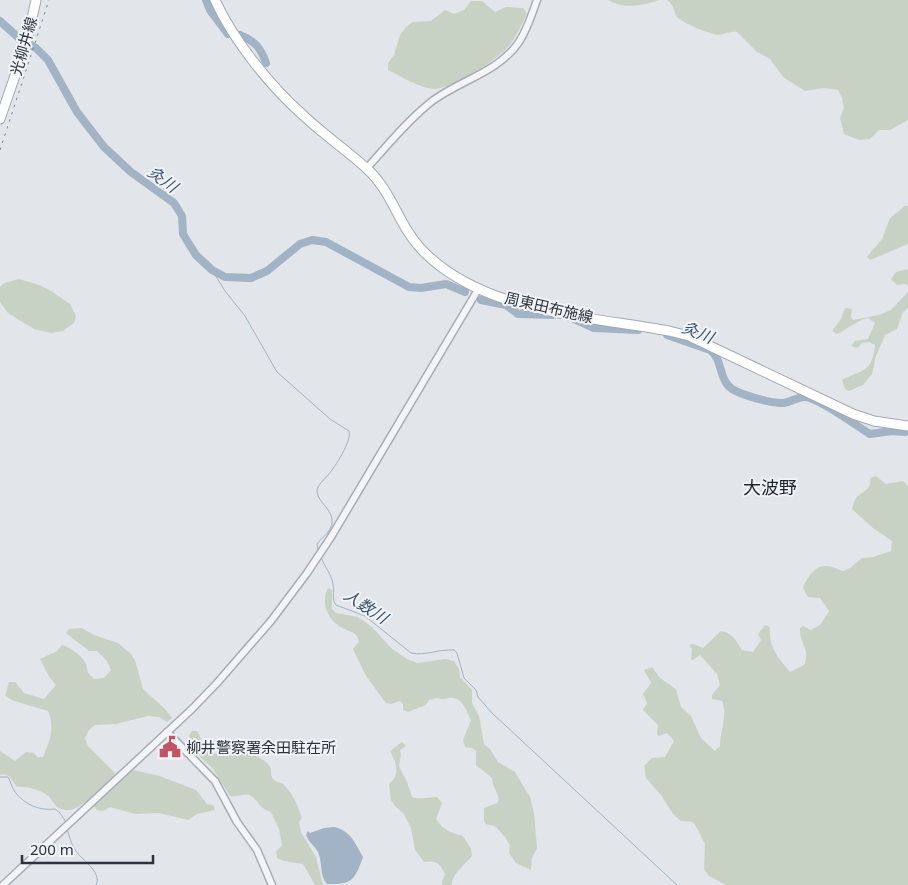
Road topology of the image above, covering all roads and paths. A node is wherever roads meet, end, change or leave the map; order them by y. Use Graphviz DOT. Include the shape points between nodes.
graph roads {
  1 [pos="36,0"];
  2 [pos="215,0"];
  3 [pos="537,0"];
  4 [pos="0,119"];
  5 [pos="367,168"];
  6 [pos="479,288"];
  7 [pos="907,426"];
  8 [pos="167,732"];
  9 [pos="3,885"];
  10 [pos="272,885"];
  1 -- 4 [label="main road, 光柳井線" via="26,44"];
  2 -- 5 [label="main road, 周東田布施線" via="229,29 280,94"];
  3 -- 5 [label="street" via="525,31 511,52 430,103"];
  5 -- 6 [label="main road, 周東田布施線" via="386,192 416,244 445,271"];
  6 -- 7 [label="main road, 周東田布施線" via="527,306 689,336 853,414"];
  6 -- 8 [label="street" via="308,573 236,664"];
  8 -- 9 [label="street"];
  8 -- 10 [label="street" via="216,781 237,822 257,850"];
}
